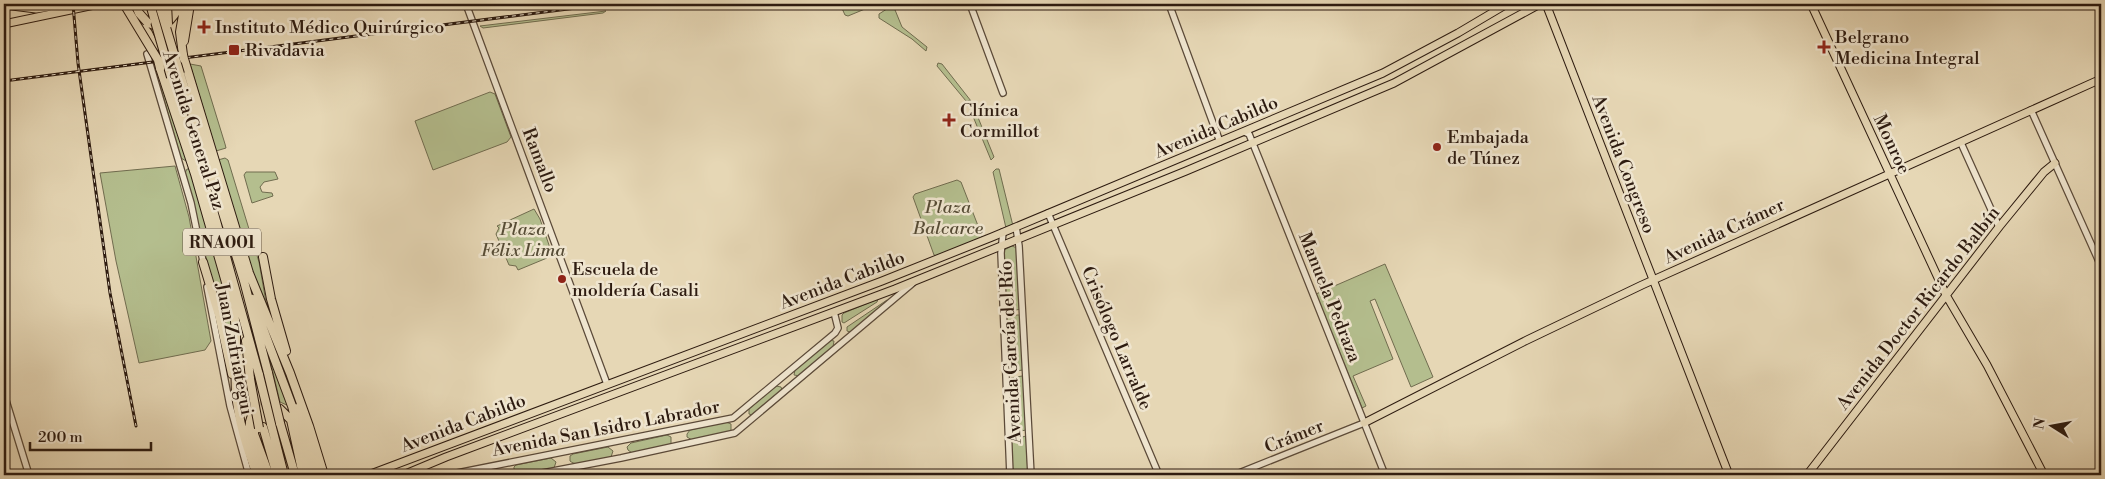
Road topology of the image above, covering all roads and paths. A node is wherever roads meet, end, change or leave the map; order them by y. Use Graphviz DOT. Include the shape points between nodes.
graph roads {
  1 [pos="71,4"];
  2 [pos="99,4"];
  3 [pos="123,4"];
  4 [pos="135,4"];
  5 [pos="150,4"];
  6 [pos="159,4"];
  7 [pos="167,4"];
  8 [pos="176,4"];
  9 [pos="183,4"];
  10 [pos="190,4"];
  11 [pos="466,4"];
  12 [pos="970,4"];
  13 [pos="1169,4"];
  14 [pos="1507,4"];
  15 [pos="1540,4"];
  16 [pos="1546,4"];
  17 [pos="1811,4"];
  18 [pos="4,5"];
  19 [pos="4,24"];
  20 [pos="169,41"];
  21 [pos="147,54"];
  22 [pos="184,57"];
  23 [pos="160,66"];
  24 [pos="185,72"];
  25 [pos="2101,79"];
  26 [pos="1003,93"];
  27 [pos="2032,110"];
  28 [pos="187,126"];
  29 [pos="1244,132"];
  30 [pos="1220,142"];
  31 [pos="1252,142"];
  32 [pos="1961,143"];
  33 [pos="207,147"];
  34 [pos="192,152"];
  35 [pos="2055,163"];
  36 [pos="214,168"];
  37 [pos="198,173"];
  38 [pos="1890,174"];
  39 [pos="1048,213"];
  40 [pos="1053,225"];
  41 [pos="1016,227"];
  42 [pos="1999,227"];
  43 [pos="1003,232"];
  44 [pos="1019,239"];
  45 [pos="1002,246"];
  46 [pos="263,257"];
  47 [pos="203,262"];
  48 [pos="2101,266"];
  49 [pos="1653,280"];
  50 [pos="244,281"];
  51 [pos="914,282"];
  52 [pos="1946,296"];
  53 [pos="242,312"];
  54 [pos="834,312"];
  55 [pos="262,320"];
  56 [pos="290,373"];
  57 [pos="607,384"];
  58 [pos="4,394"];
  59 [pos="236,394"];
  60 [pos="296,420"];
  61 [pos="260,423"];
  62 [pos="1364,423"];
  63 [pos="317,462"];
  64 [pos="385,472"];
  65 [pos="411,473"];
  66 [pos="29,475"];
  67 [pos="249,475"];
  68 [pos="257,475"];
  69 [pos="263,475"];
  70 [pos="269,475"];
  71 [pos="275,475"];
  72 [pos="284,475"];
  73 [pos="295,475"];
  74 [pos="303,475"];
  75 [pos="310,475"];
  76 [pos="318,475"];
  77 [pos="324,475"];
  78 [pos="368,475"];
  79 [pos="403,475"];
  80 [pos="447,475"];
  81 [pos="532,475"];
  82 [pos="1010,475"];
  83 [pos="1031,475"];
  84 [pos="1159,475"];
  85 [pos="1234,475"];
  86 [pos="1385,475"];
  87 [pos="1729,475"];
  88 [pos="1807,475"];
  89 [pos="2044,475"];
  1 -- 18 [label="main road" via="36,9"];
  2 -- 19 [label="main road"];
  3 -- 8 [label="highway" via="157,16 167,13"];
  3 -- 23 [label="highway, Avenida General Paz, bridge"];
  3 -- 23 [label="highway, bridge" via="155,47"];
  4 -- 9 [label="highway, bridge" via="146,22 159,26 174,17"];
  5 -- 28 [label="highway, Avenida General Paz, bridge"];
  6 -- 20 [label="highway, Avenida General Paz / RNA001, bridge"];
  7 -- 20 [label="highway, bridge"];
  9 -- 22 [label="highway" via="180,26"];
  10 -- 22 [label="highway, Avenida General Paz"];
  11 -- 57 [label="street, Ramallo"];
  12 -- 26 [label="street"];
  13 -- 30 [label="street"];
  14 -- 29 [label="main road, Avenida Cabildo" via="1383,73"];
  15 -- 31 [label="main road, Avenida Cabildo" via="1394,83"];
  16 -- 49 [label="main road, Avenida Congreso"];
  17 -- 38 [label="main road, Monroe"];
  20 -- 24 [label="highway, Avenida General Paz / RNA001, bridge"];
  21 -- 47 [label="street, Juan Zufriategui" via="191,203"];
  22 -- 24 [label="highway, Avenida General Paz"];
  23 -- 28 [label="highway"];
  23 -- 34 [label="highway, Avenida General Paz"];
  24 -- 33 [label="highway, Avenida General Paz"];
  24 -- 33 [label="highway, Avenida General Paz / RNA001" via="190,106"];
  25 -- 27 [label="main road, Avenida Crámer"];
  27 -- 32 [label="main road, Avenida Crámer"];
  27 -- 35 [label="street"];
  28 -- 34 [label="highway, Avenida General Paz"];
  29 -- 30 [label="main road, Avenida Cabildo"];
  29 -- 31 [label="street, Manuela Pedraza" via="1249,134"];
  30 -- 39 [label="main road, Avenida Cabildo"];
  31 -- 40 [label="main road, Avenida Cabildo"];
  31 -- 62 [label="street, Manuela Pedraza"];
  32 -- 38 [label="main road, Avenida Crámer"];
  32 -- 42 [label="street"];
  33 -- 36 [label="highway, Avenida General Paz / RNA001"];
  34 -- 37 [label="highway, Avenida General Paz"];
  35 -- 42 [label="main road, Avenida Doctor Ricardo Balbín"];
  35 -- 48 [label="street"];
  36 -- 50 [label="highway, Avenida General Paz / RNA001"];
  36 -- 56 [label="highway, Avenida General Paz" via="249,272"];
  37 -- 53 [label="highway, Avenida General Paz / RNA001"];
  37 -- 59 [label="highway, Avenida General Paz" via="235,318"];
  38 -- 49 [label="main road, Avenida Crámer"];
  38 -- 52 [label="main road, Monroe"];
  39 -- 40 [label="street, Crisólogo Larralde"];
  39 -- 41 [label="main road, Avenida Cabildo"];
  40 -- 44 [label="main road, Avenida Cabildo"];
  40 -- 84 [label="street, Crisólogo Larralde"];
  41 -- 43 [label="main road, Avenida Cabildo"];
  41 -- 44 [label="street, Avenida García del Río"];
  42 -- 52 [label="main road, Avenida Doctor Ricardo Balbín"];
  43 -- 45 [label="street, Avenida García del Río"];
  43 -- 57 [label="main road, Avenida Cabildo"];
  44 -- 45 [label="main road, Avenida Cabildo"];
  44 -- 83 [label="street, Avenida García del Río"];
  45 -- 51 [label="main road, Avenida Cabildo"];
  45 -- 82 [label="street, Avenida García del Río"];
  46 -- 56 [label="highway"];
  47 -- 59 [label="highway" via="219,315"];
  47 -- 67 [label="street, Juan Zufriategui" via="219,352"];
  49 -- 62 [label="main road, Avenida Crámer"];
  49 -- 87 [label="main road, Avenida Congreso"];
  50 -- 55 [label="highway"];
  50 -- 73 [label="highway, Avenida General Paz / RNA001, bridge"];
  51 -- 54 [label="main road, Avenida Cabildo"];
  51 -- 81 [label="street, Avenida San Isidro Labrador" via="735,433"];
  52 -- 88 [label="main road, Avenida Doctor Ricardo Balbín"];
  52 -- 89 [label="main road, Monroe" via="1987,365"];
  53 -- 61 [label="highway, bridge" via="250,378"];
  53 -- 61 [label="highway, Avenida General Paz / RNA001, bridge" via="259,374"];
  54 -- 65 [label="main road, Avenida Cabildo"];
  54 -- 80 [label="street, Avenida San Isidro Labrador" via="838,328 831,336 733,418"];
  55 -- 60 [label="highway"];
  55 -- 63 [label="highway" via="281,362"];
  56 -- 63 [label="highway, Avenida General Paz" via="309,426"];
  57 -- 64 [label="main road, Avenida Cabildo"];
  58 -- 66 [label="street"];
  59 -- 68 [label="highway, Avenida General Paz" via="244,436"];
  60 -- 74 [label="highway" via="289,410 279,407 292,420"];
  60 -- 75 [label="highway"];
  61 -- 69 [label="highway" via="249,424 249,432"];
  61 -- 70 [label="highway" via="254,434"];
  61 -- 71 [label="highway"];
  61 -- 72 [label="highway, Avenida General Paz / RNA001"];
  62 -- 85 [label="street, Crámer"];
  62 -- 86 [label="street, Manuela Pedraza"];
  63 -- 76 [label="highway"];
  63 -- 77 [label="highway, Avenida General Paz"];
  64 -- 78 [label="main road, Avenida Cabildo"];
  65 -- 79 [label="main road, Avenida Cabildo"];
}
